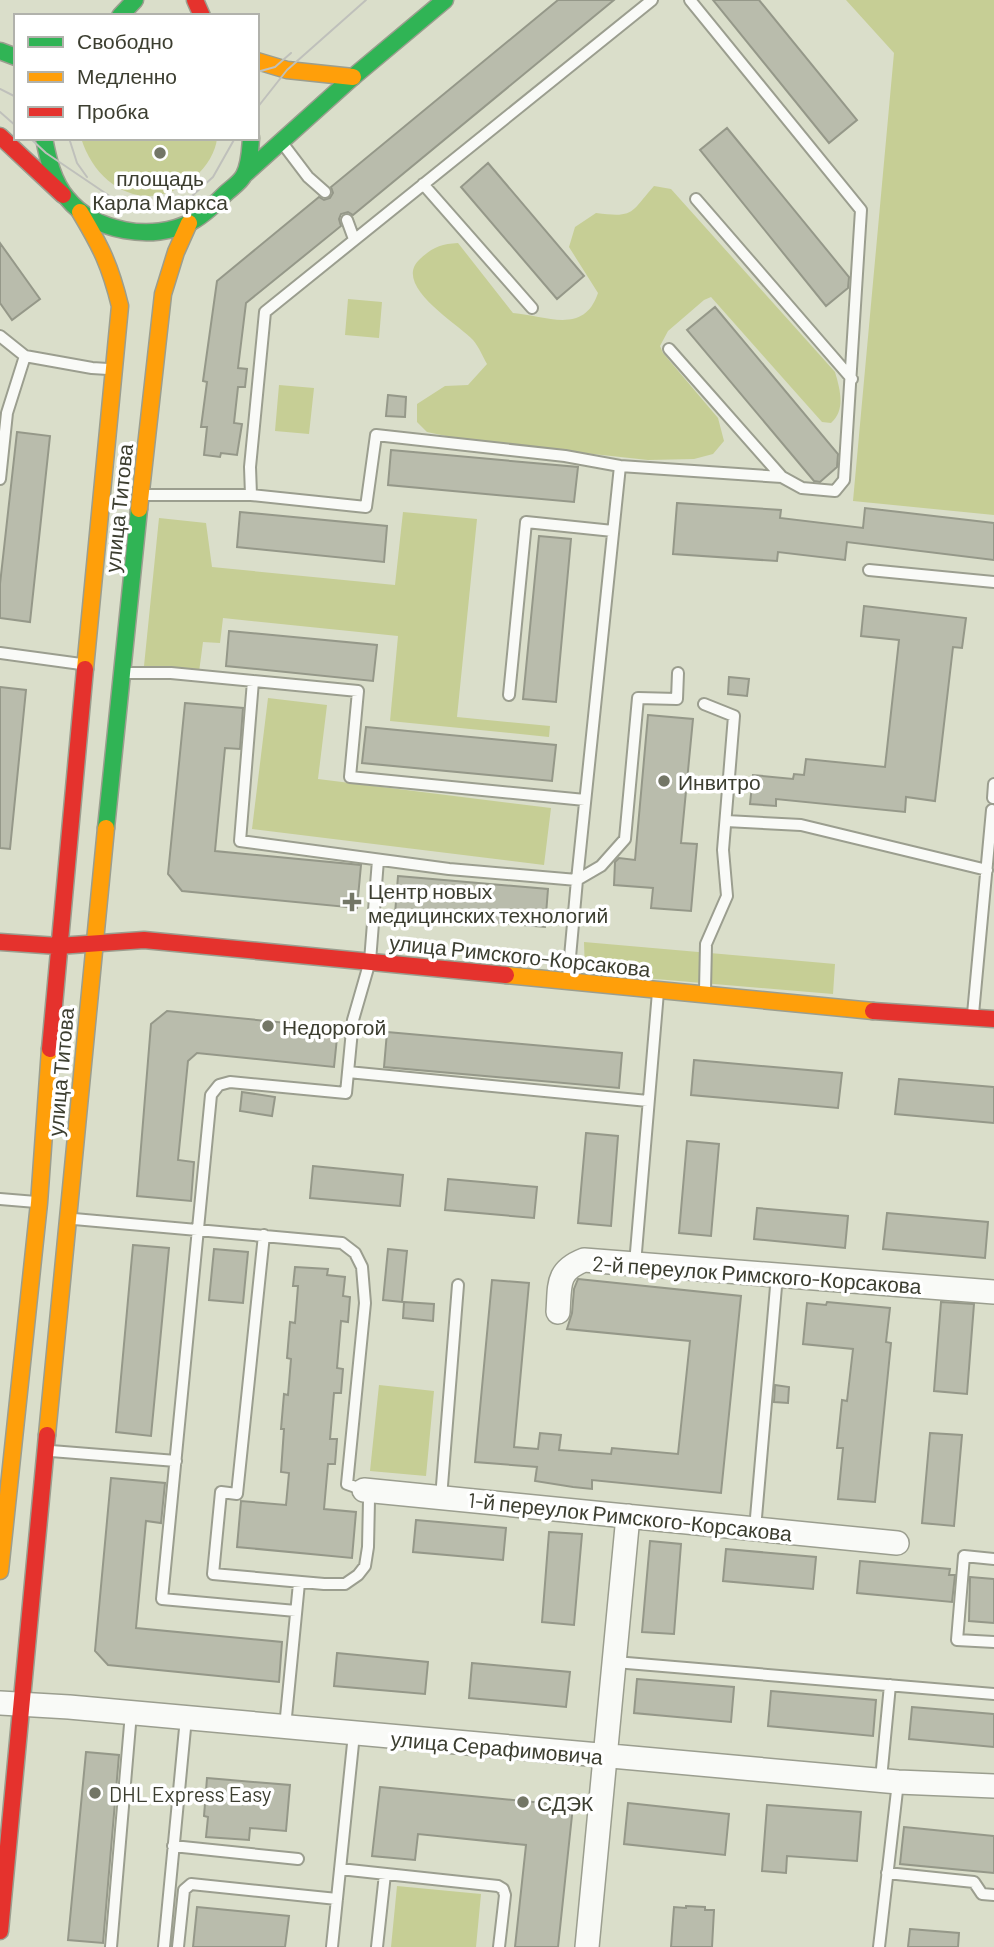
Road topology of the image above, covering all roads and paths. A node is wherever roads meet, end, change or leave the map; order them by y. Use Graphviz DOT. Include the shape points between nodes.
graph roads {
  1 [pos="135,0"];
  2 [pos="445,0"];
  3 [pos="652,0"];
  4 [pos="690,0"];
  5 [pos="122,14"];
  6 [pos="259,62"];
  7 [pos="353,77"];
  8 [pos="0,136"];
  9 [pos="45,140"];
  10 [pos="251,140"];
  11 [pos="281,142"];
  12 [pos="244,175"];
  13 [pos="423,184"];
  14 [pos="325,192"];
  15 [pos="66,198"];
  16 [pos="696,199"];
  17 [pos="80,212"];
  18 [pos="347,220"];
  19 [pos="190,223"];
  20 [pos="354,239"];
  21 [pos="532,308"];
  22 [pos="0,336"];
  23 [pos="5,348"];
  24 [pos="669,349"];
  25 [pos="25,356"];
  26 [pos="113,369"];
  27 [pos="852,379"];
  28 [pos="620,466"];
  29 [pos="782,477"];
  30 [pos="0,479"];
  31 [pos="140,495"];
  32 [pos="251,495"];
  33 [pos="613,531"];
  34 [pos="869,570"];
  35 [pos="994,582"];
  36 [pos="0,653"];
  37 [pos="86,664"];
  38 [pos="122,673"];
  39 [pos="678,673"];
  40 [pos="253,681"];
  41 [pos="509,695"];
  42 [pos="704,704"];
  43 [pos="994,784"];
  44 [pos="585,800"];
  45 [pos="992,804"];
  46 [pos="726,821"];
  47 [pos="378,860"];
  48 [pos="987,870"];
  49 [pos="577,880"];
  50 [pos="0,942"];
  51 [pos="94,943"];
  52 [pos="58,946"];
  53 [pos="370,961"];
  54 [pos="568,981"];
  55 [pos="659,990"];
  56 [pos="705,993"];
  57 [pos="973,1017"];
  58 [pos="994,1019"];
  59 [pos="348,1072"];
  60 [pos="648,1101"];
  61 [pos="0,1199"];
  62 [pos="38,1202"];
  63 [pos="67,1218"];
  64 [pos="198,1229"];
  65 [pos="264,1235"];
  66 [pos="635,1264"];
  67 [pos="777,1275"];
  68 [pos="458,1284"];
  69 [pos="994,1292"];
  70 [pos="558,1312"];
  71 [pos="45,1450"];
  72 [pos="6,1452"];
  73 [pos="176,1461"];
  74 [pos="363,1490"];
  75 [pos="441,1498"];
  76 [pos="628,1516"];
  77 [pos="755,1529"];
  78 [pos="897,1542"];
  79 [pos="994,1559"];
  80 [pos="0,1571"];
  81 [pos="299,1583"];
  82 [pos="296,1611"];
  83 [pos="994,1643"];
  84 [pos="615,1661"];
  85 [pos="890,1685"];
  86 [pos="994,1694"];
  87 [pos="10,1704"];
  88 [pos="131,1713"];
  89 [pos="186,1718"];
  90 [pos="285,1727"];
  91 [pos="354,1734"];
  92 [pos="606,1757"];
  93 [pos="890,1781"];
  94 [pos="994,1786"];
  95 [pos="173,1846"];
  96 [pos="298,1859"];
  97 [pos="340,1869"];
  98 [pos="887,1873"];
  99 [pos="385,1874"];
  100 [pos="994,1895"];
  101 [pos="337,1899"];
  102 [pos="0,1931"];
  103 [pos="111,1947"];
  104 [pos="164,1947"];
  105 [pos="178,1947"];
  106 [pos="332,1947"];
  107 [pos="377,1947"];
  108 [pos="499,1947"];
  109 [pos="587,1947"];
  110 [pos="879,1947"];
  1 -- 5 [label="main road"];
  2 -- 7 [label="main road"];
  3 -- 13 [label="lane"];
  4 -- 27 [label="lane" via="862,210"];
  6 -- 7 [label="main road" via="287,70"];
  7 -- 11 [label="main road"];
  8 -- 15 [label="main road"];
  9 -- 15 [label="main road"];
  10 -- 12 [label="main road"];
  11 -- 12 [label="main road"];
  11 -- 14 [label="lane"];
  12 -- 19 [label="main road"];
  13 -- 20 [label="lane"];
  13 -- 21 [label="lane"];
  15 -- 17 [label="main road"];
  16 -- 27 [label="lane"];
  17 -- 19 [label="main road" via="98,222 140,232"];
  17 -- 26 [label="main road, улица Титова" via="111,269 120,306"];
  18 -- 20 [label="lane"];
  19 -- 31 [label="main road, улица Титова" via="163,294"];
  20 -- 32 [label="lane" via="265,312"];
  22 -- 23 [label="lane"];
  23 -- 25 [label="lane"];
  24 -- 29 [label="lane"];
  25 -- 26 [label="lane"];
  25 -- 30 [label="lane" via="7,413"];
  26 -- 37 [label="main road, улица Титова"];
  27 -- 29 [label="lane" via="844,480 835,492 802,488"];
  28 -- 29 [label="lane"];
  28 -- 32 [label="lane" via="376,435 366,507"];
  28 -- 33 [label="lane"];
  31 -- 32 [label="lane"];
  31 -- 38 [label="main road, улица Титова"];
  33 -- 41 [label="lane" via="526,522"];
  33 -- 44 [label="lane"];
  34 -- 35 [label="lane"];
  36 -- 37 [label="lane"];
  37 -- 52 [label="main road, улица Титова"];
  38 -- 40 [label="lane"];
  38 -- 51 [label="main road, улица Титова"];
  39 -- 49 [label="lane" via="677,699 638,698 625,839 601,866"];
  40 -- 44 [label="lane" via="359,691 350,778"];
  40 -- 47 [label="lane" via="240,841"];
  42 -- 46 [label="lane" via="734,716"];
  43 -- 45 [label="lane"];
  44 -- 49 [label="lane"];
  45 -- 48 [label="lane"];
  46 -- 48 [label="lane" via="800,825"];
  46 -- 56 [label="lane" via="727,896 706,944"];
  47 -- 49 [label="lane"];
  47 -- 53 [label="lane"];
  48 -- 57 [label="lane"];
  49 -- 54 [label="lane"];
  50 -- 52 [label="main road, улица Римского-Корсакова"];
  51 -- 52 [label="main road, улица Римского-Корсакова"];
  51 -- 53 [label="main road, улица Римского-Корсакова" via="144,940"];
  51 -- 63 [label="main road, улица Титова"];
  52 -- 62 [label="main road, улица Титова"];
  53 -- 54 [label="main road, улица Римского-Корсакова"];
  53 -- 59 [label="lane" via="353,1020"];
  54 -- 55 [label="main road, улица Римского-Корсакова"];
  55 -- 56 [label="main road, улица Римского-Корсакова"];
  55 -- 60 [label="lane"];
  56 -- 57 [label="main road, улица Римского-Корсакова"];
  57 -- 58 [label="main road, улица Римского-Корсакова"];
  59 -- 60 [label="lane"];
  59 -- 64 [label="lane" via="346,1093 230,1082 219,1085 211,1095"];
  60 -- 66 [label="lane"];
  61 -- 62 [label="lane"];
  62 -- 72 [label="main road, улица Титова"];
  63 -- 64 [label="lane"];
  63 -- 71 [label="main road, улица Титова"];
  64 -- 65 [label="lane"];
  64 -- 73 [label="lane"];
  65 -- 74 [label="lane" via="342,1242 362,1267 365,1303 347,1484"];
  65 -- 81 [label="lane" via="237,1494 221,1492 213,1574"];
  66 -- 67 [label="street, 2-й переулок Римского-Корсакова"];
  66 -- 70 [label="street, 2-й переулок Римского-Корсакова" via="584,1260 572,1264 560,1280"];
  67 -- 69 [label="street, 2-й переулок Римского-Корсакова"];
  67 -- 77 [label="lane"];
  68 -- 75 [label="lane"];
  71 -- 73 [label="lane"];
  71 -- 87 [label="main road, улица Титова"];
  72 -- 80 [label="main road, улица Титова"];
  73 -- 82 [label="lane" via="162,1599"];
  74 -- 75 [label="street, 1-й переулок Римского-Корсакова"];
  74 -- 81 [label="lane" via="370,1515 365,1566 345,1584"];
  75 -- 76 [label="street, 1-й переулок Римского-Корсакова"];
  76 -- 77 [label="street, 1-й переулок Римского-Корсакова"];
  76 -- 84 [label="street"];
  77 -- 78 [label="street, 1-й переулок Римского-Корсакова"];
  79 -- 83 [label="lane" via="964,1556 957,1640"];
  81 -- 82 [label="lane"];
  82 -- 90 [label="lane"];
  84 -- 85 [label="lane"];
  84 -- 92 [label="street"];
  85 -- 86 [label="lane"];
  85 -- 93 [label="lane"];
  87 -- 88 [label="street, улица Серафимовича"];
  87 -- 102 [label="main road, улица Титова"];
  88 -- 89 [label="street, улица Серафимовича"];
  88 -- 103 [label="lane"];
  89 -- 90 [label="street, улица Серафимовича"];
  89 -- 95 [label="lane"];
  90 -- 91 [label="street, улица Серафимовича"];
  91 -- 92 [label="street, улица Серафимовича"];
  91 -- 97 [label="lane"];
  92 -- 93 [label="street, улица Серафимовича"];
  92 -- 109 [label="street"];
  93 -- 94 [label="street, улица Серафимовича"];
  93 -- 98 [label="lane"];
  95 -- 96 [label="lane"];
  95 -- 104 [label="lane"];
  97 -- 99 [label="lane"];
  97 -- 101 [label="lane"];
  98 -- 100 [label="lane" via="974,1882 982,1894"];
  98 -- 110 [label="lane"];
  99 -- 107 [label="lane"];
  99 -- 108 [label="lane" via="503,1889"];
  101 -- 105 [label="lane" via="191,1884 184,1890"];
  101 -- 106 [label="lane"];
}
